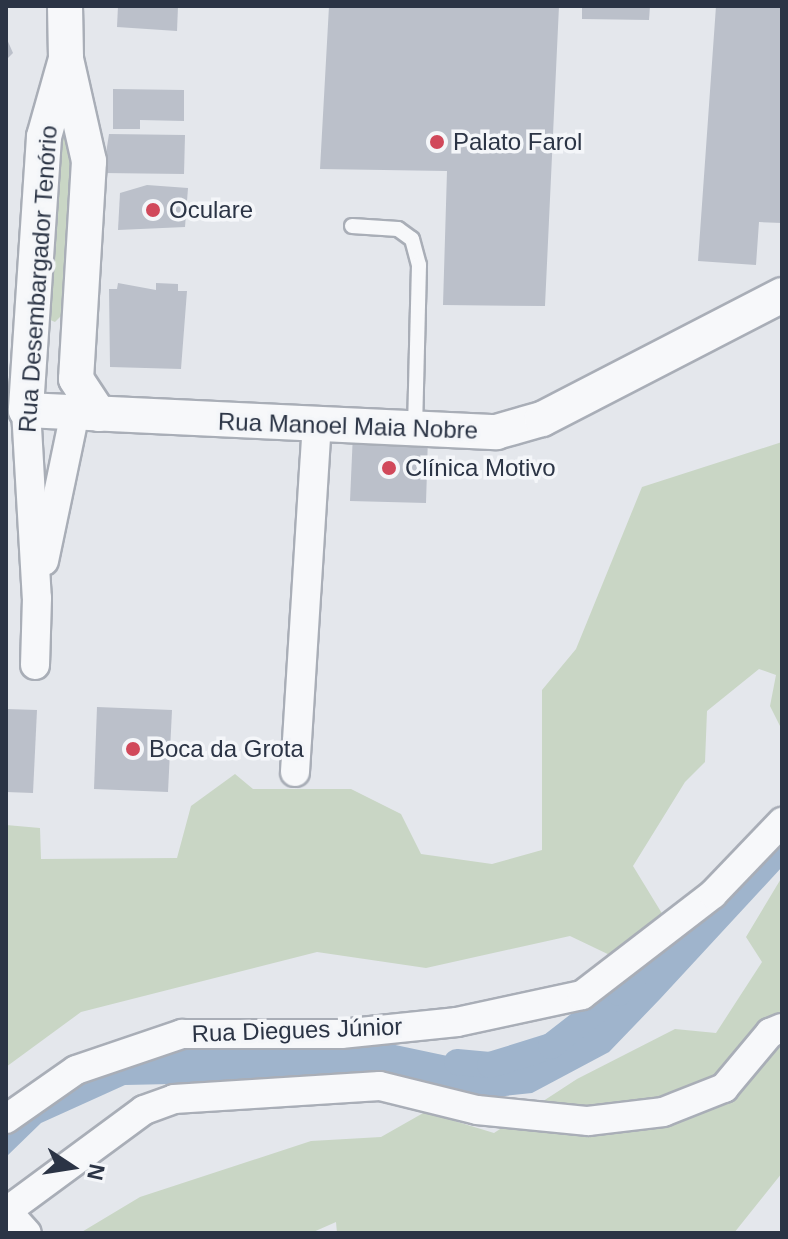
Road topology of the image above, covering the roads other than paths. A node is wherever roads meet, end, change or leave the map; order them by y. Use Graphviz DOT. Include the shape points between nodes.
graph roads {
  1 [pos="65,6"];
  2 [pos="66,59"];
  3 [pos="352,226"];
  4 [pos="782,295"];
  5 [pos="76,379"];
  6 [pos="16,410"];
  7 [pos="87,414"];
  8 [pos="317,426"];
  9 [pos="415,431"];
  10 [pos="37,598"];
  11 [pos="35,665"];
  12 [pos="295,772"];
  13 [pos="782,822"];
  14 [pos="782,1028"];
  15 [pos="6,1119"];
  16 [pos="6,1211"];
  17 [pos="27,1233"];
  1 -- 2 [label="street, Rua Desembargador Tenório"];
  2 -- 5 [label="street, Rua Desembargador Tenório" via="89,161"];
  2 -- 6 [label="street, Rua Desembargador Tenório" via="44,137"];
  3 -- 9 [label="lane" via="398,229 412,239 419,265"];
  4 -- 9 [label="street, Rua Manoel Maia Nobre" via="542,419 496,432"];
  5 -- 6 [label="street" via="63,391"];
  5 -- 7 [label="street, Rua Desembargador Tenório"];
  6 -- 7 [label="street, Rua Manoel Maia Nobre"];
  6 -- 10 [label="street, Rua Desembargador Tenório"];
  7 -- 8 [label="street, Rua Manoel Maia Nobre"];
  7 -- 10 [label="street, Rua Desembargador Tenório"];
  8 -- 9 [label="street, Rua Manoel Maia Nobre"];
  8 -- 12 [label="street"];
  10 -- 11 [label="street, Rua Desembargador Tenório"];
  13 -- 15 [label="street, Rua Diegues Júnior" via="713,894 582,995 457,1022 341,1034 182,1034 76,1070"];
  14 -- 16 [label="street" via="770,1033 724,1088 663,1112 588,1121 477,1110 380,1086 174,1099 144,1110"];
  16 -- 17 [label="street"];
}
